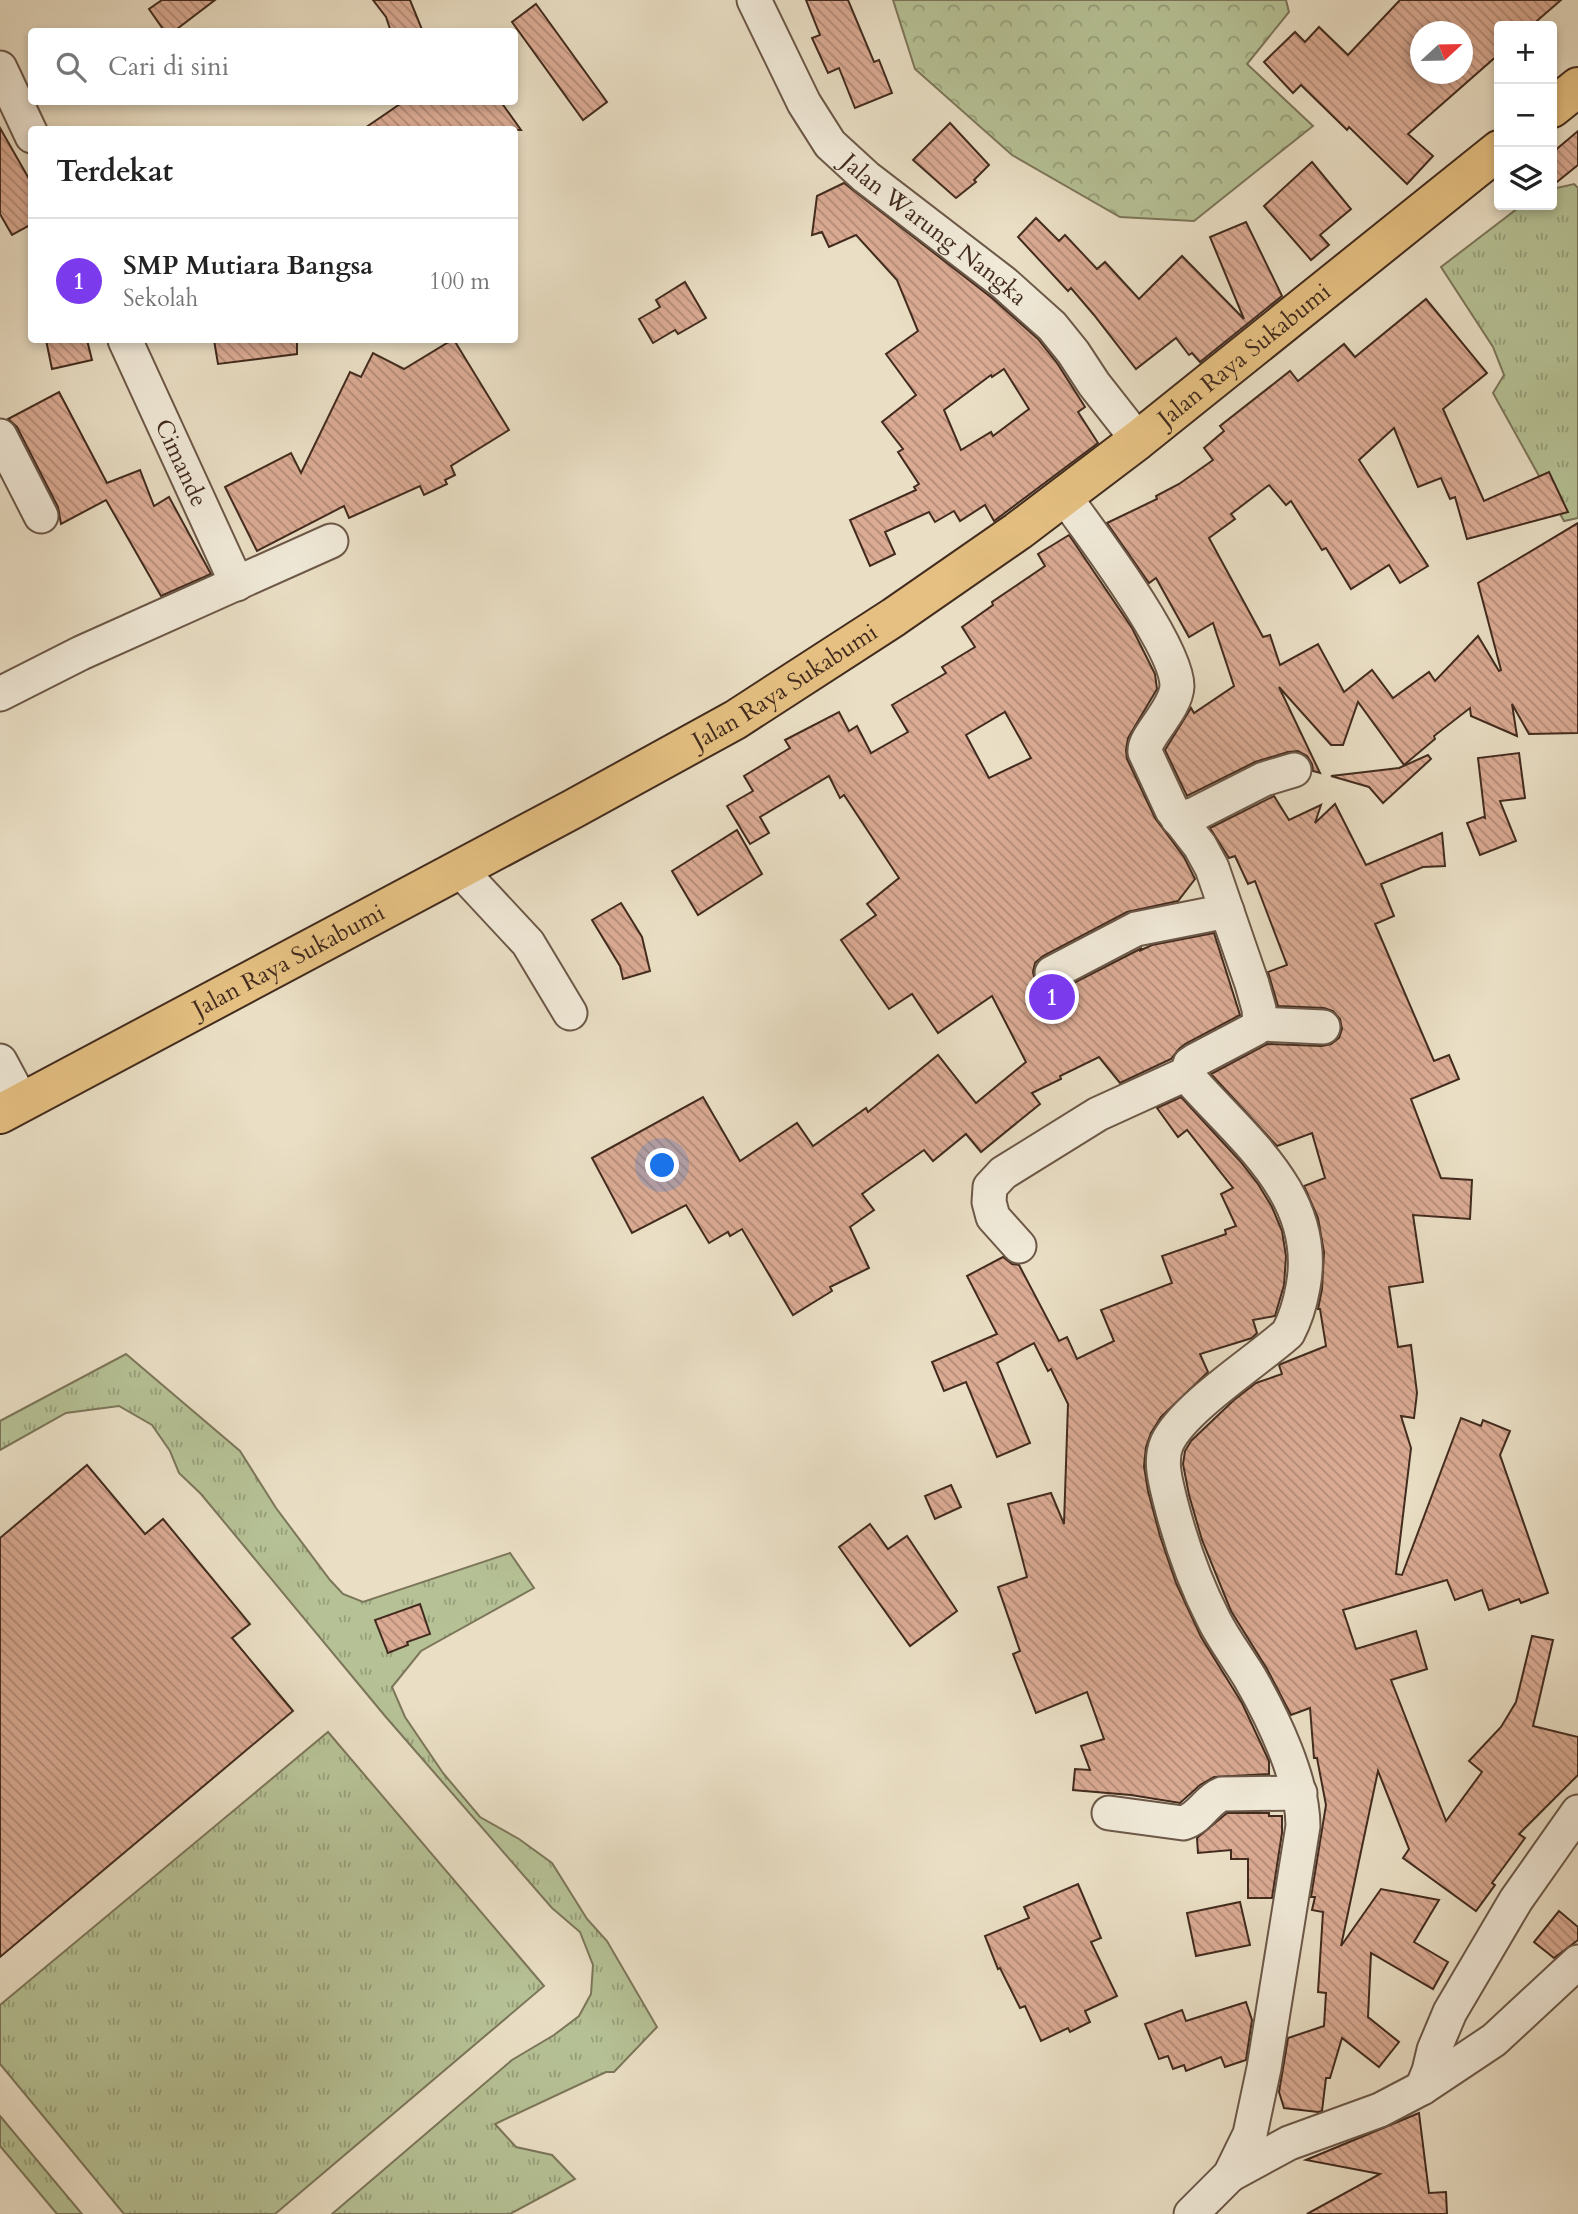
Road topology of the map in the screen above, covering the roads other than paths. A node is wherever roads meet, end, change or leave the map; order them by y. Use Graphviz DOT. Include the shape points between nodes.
graph roads {
  1 [pos="754,0"];
  2 [pos="0,68"];
  3 [pos="1578,87"];
  4 [pos="1557,104"];
  5 [pos="19,130"];
  6 [pos="1494,154"];
  7 [pos="126,343"];
  8 [pos="0,436"];
  9 [pos="1138,440"];
  10 [pos="1064,496"];
  11 [pos="41,516"];
  12 [pos="331,541"];
  13 [pos="237,584"];
  14 [pos="0,694"];
  15 [pos="1294,770"];
  16 [pos="1178,819"];
  17 [pos="460,870"];
  18 [pos="1227,911"];
  19 [pos="1052,973"];
  20 [pos="570,1013"];
  21 [pos="1260,1024"];
  22 [pos="1323,1027"];
  23 [pos="0,1061"];
  24 [pos="1188,1073"];
  25 [pos="11,1108"];
  26 [pos="1019,1246"];
  27 [pos="1300,1793"];
  28 [pos="1578,1812"];
  29 [pos="1109,1813"];
  30 [pos="1578,1962"];
  31 [pos="1422,2088"];
  32 [pos="1230,2175"];
  33 [pos="1191,2214"];
  1 -- 9 [label="street, Jalan Warung Nangka" via="804,103 835,149 1052,326"];
  2 -- 5 [label="street"];
  3 -- 4 [label="highway"];
  6 -- 9 [label="highway, Jalan Raya Sukabumi"];
  7 -- 13 [label="street, Cimande"];
  8 -- 11 [label="street"];
  9 -- 10 [label="highway, Jalan Raya Sukabumi"];
  10 -- 16 [label="street" via="1132,592 1175,671 1173,702 1144,748"];
  10 -- 17 [label="highway, Jalan Raya Sukabumi" via="894,618 735,720"];
  12 -- 13 [label="street"];
  13 -- 14 [label="street"];
  15 -- 16 [label="street"];
  16 -- 18 [label="street" via="1206,856"];
  17 -- 20 [label="street" via="528,943"];
  17 -- 25 [label="highway, Jalan Raya Sukabumi"];
  18 -- 19 [label="street" via="1136,929"];
  18 -- 21 [label="street" via="1252,984"];
  21 -- 22 [label="street"];
  21 -- 24 [label="street" via="1190,1064"];
  23 -- 25 [label="street"];
  24 -- 26 [label="street" via="1098,1114 1003,1173 990,1187 989,1202 993,1217"];
  24 -- 27 [label="street" via="1270,1167 1299,1215 1306,1241 1300,1303 1288,1333 1195,1409 1167,1444 1163,1460 1173,1513 1201,1591 1260,1697"];
  27 -- 29 [label="street" via="1223,1794 1214,1797 1194,1820 1183,1823"];
  27 -- 32 [label="street" via="1303,1826 1257,2108"];
  28 -- 31 [label="street" via="1516,1900 1450,2012"];
  30 -- 31 [label="street" via="1494,2040"];
  31 -- 32 [label="street" via="1380,2110 1289,2143"];
  32 -- 33 [label="street"];
}
